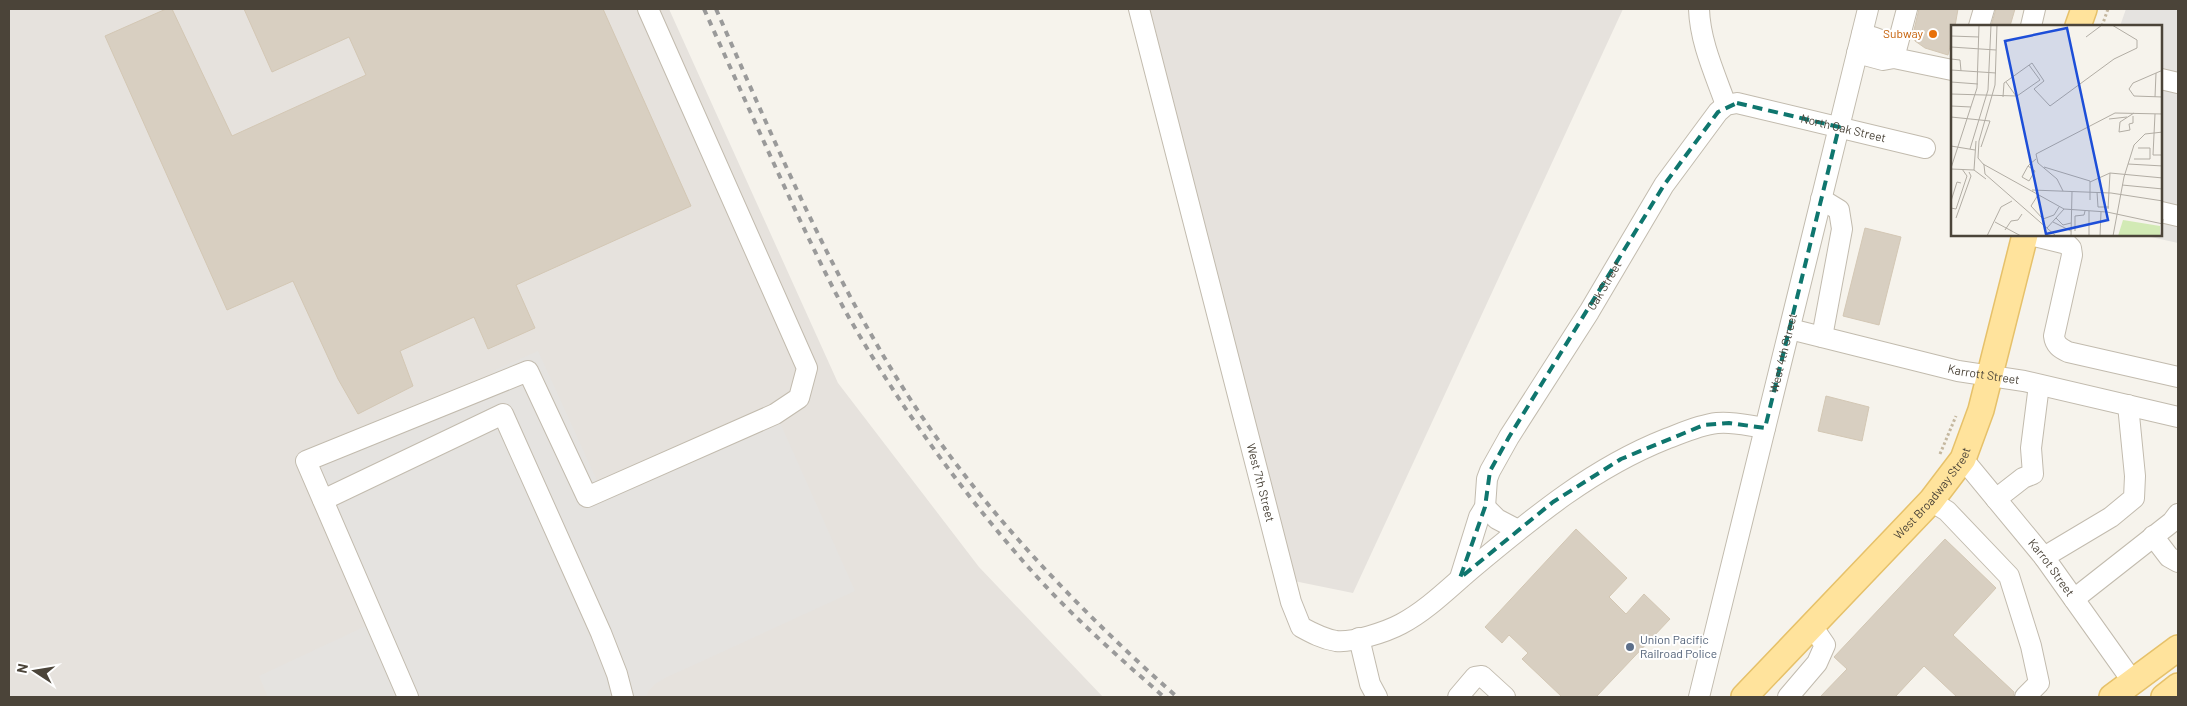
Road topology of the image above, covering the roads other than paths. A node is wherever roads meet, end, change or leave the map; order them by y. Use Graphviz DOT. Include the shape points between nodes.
graph roads {
  1 [pos="648,9"];
  2 [pos="1140,9"];
  3 [pos="1699,9"];
  4 [pos="1868,9"];
  5 [pos="1907,9"];
  6 [pos="1984,9"];
  7 [pos="2035,9"];
  8 [pos="1979,25"];
  9 [pos="2031,25"];
  10 [pos="1859,43"];
  11 [pos="1894,58"];
  12 [pos="1951,70"];
  13 [pos="2162,79"];
  14 [pos="2178,83"];
  15 [pos="1726,105"];
  16 [pos="1839,127"];
  17 [pos="1925,148"];
  18 [pos="1821,198"];
  19 [pos="2162,212"];
  20 [pos="2178,216"];
  21 [pos="2025,236"];
  22 [pos="2034,236"];
  23 [pos="1790,329"];
  24 [pos="1822,337"];
  25 [pos="1989,376"];
  26 [pos="2178,377"];
  27 [pos="2039,385"];
  28 [pos="2128,405"];
  29 [pos="2178,416"];
  30 [pos="1765,428"];
  31 [pos="1963,459"];
  32 [pos="1996,499"];
  33 [pos="323,500"];
  34 [pos="1931,501"];
  35 [pos="1485,507"];
  36 [pos="2178,514"];
  37 [pos="1518,530"];
  38 [pos="2153,536"];
  39 [pos="2044,557"];
  40 [pos="2178,562"];
  41 [pos="1460,578"];
  42 [pos="2074,599"];
  43 [pos="1812,626"];
  44 [pos="1360,638"];
  45 [pos="2178,648"];
  46 [pos="2178,686"];
  47 [pos="2140,689"];
  48 [pos="408,697"];
  49 [pos="623,697"];
  50 [pos="1377,697"];
  51 [pos="1458,697"];
  52 [pos="1505,697"];
  53 [pos="1699,697"];
  54 [pos="1744,697"];
  55 [pos="1788,697"];
  56 [pos="2026,697"];
  57 [pos="2112,697"];
  58 [pos="2164,697"];
  1 -- 33 [label="street" via="807,368 798,398 775,414 587,498 528,370 306,461"];
  2 -- 44 [label="street, West 7th Street" via="1292,602 1301,627 1336,641"];
  3 -- 15 [label="street" via="1706,46"];
  4 -- 10 [label="street, West 4th Street"];
  5 -- 11 [label="street"];
  6 -- 8 [label="street"];
  7 -- 9 [label="street"];
  10 -- 11 [label="street" via="1885,42 1894,51"];
  10 -- 16 [label="street, West 4th Street"];
  11 -- 12 [label="street"];
  13 -- 14 [label="street"];
  15 -- 16 [label="street, North Oak Street" via="1737,103"];
  15 -- 35 [label="street, Oak Street" via="1691,146 1664,185 1589,312 1509,437 1490,470"];
  16 -- 17 [label="street, North Oak Street"];
  16 -- 18 [label="street, West 4th Street"];
  18 -- 23 [label="street, West 4th Street"];
  18 -- 24 [label="street" via="1839,210 1842,229"];
  19 -- 20 [label="street"];
  21 -- 25 [label="main road, West Broadway Street"];
  22 -- 26 [label="street" via="2067,244 2071,248 2054,336 2059,347 2068,352"];
  23 -- 24 [label="street, Karrott Street"];
  23 -- 30 [label="street, West 4th Street"];
  24 -- 25 [label="street, Karrott Street"];
  25 -- 27 [label="street, Karrott Street"];
  25 -- 31 [label="main road, West Broadway Street" via="1981,410"];
  27 -- 28 [label="street, Karrott Street"];
  27 -- 32 [label="street" via="2031,448 2033,474"];
  28 -- 29 [label="street, Karrott Street"];
  28 -- 39 [label="street" via="2134,498 2111,517"];
  30 -- 37 [label="street" via="1729,423 1704,425 1648,447 1587,479"];
  30 -- 53 [label="street, West 4th Street"];
  31 -- 32 [label="street, Karrot Street"];
  31 -- 34 [label="main road, West Broadway Street"];
  32 -- 39 [label="street, Karrot Street"];
  33 -- 48 [label="street"];
  33 -- 49 [label="street" via="503,414 602,633"];
  34 -- 43 [label="main road, West Broadway Street"];
  34 -- 56 [label="street" via="1947,511 2009,576 2031,646 2038,683"];
  35 -- 37 [label="street" via="1497,519"];
  35 -- 41 [label="street, Oak Street"];
  36 -- 38 [label="street"];
  37 -- 41 [label="street, West 7th Street"];
  38 -- 40 [label="street" via="2169,557"];
  38 -- 42 [label="street"];
  39 -- 42 [label="street, Karrot Street"];
  41 -- 44 [label="street, West 7th Street" via="1400,625"];
  42 -- 47 [label="street, Karrot Street"];
  43 -- 54 [label="main road, West Broadway Street"];
  43 -- 55 [label="street" via="1825,645 1817,663"];
  44 -- 50 [label="street" via="1370,684"];
  45 -- 47 [label="main road"];
  46 -- 58 [label="main road"];
  47 -- 57 [label="main road"];
  51 -- 52 [label="street" via="1475,677 1482,676"];
}
